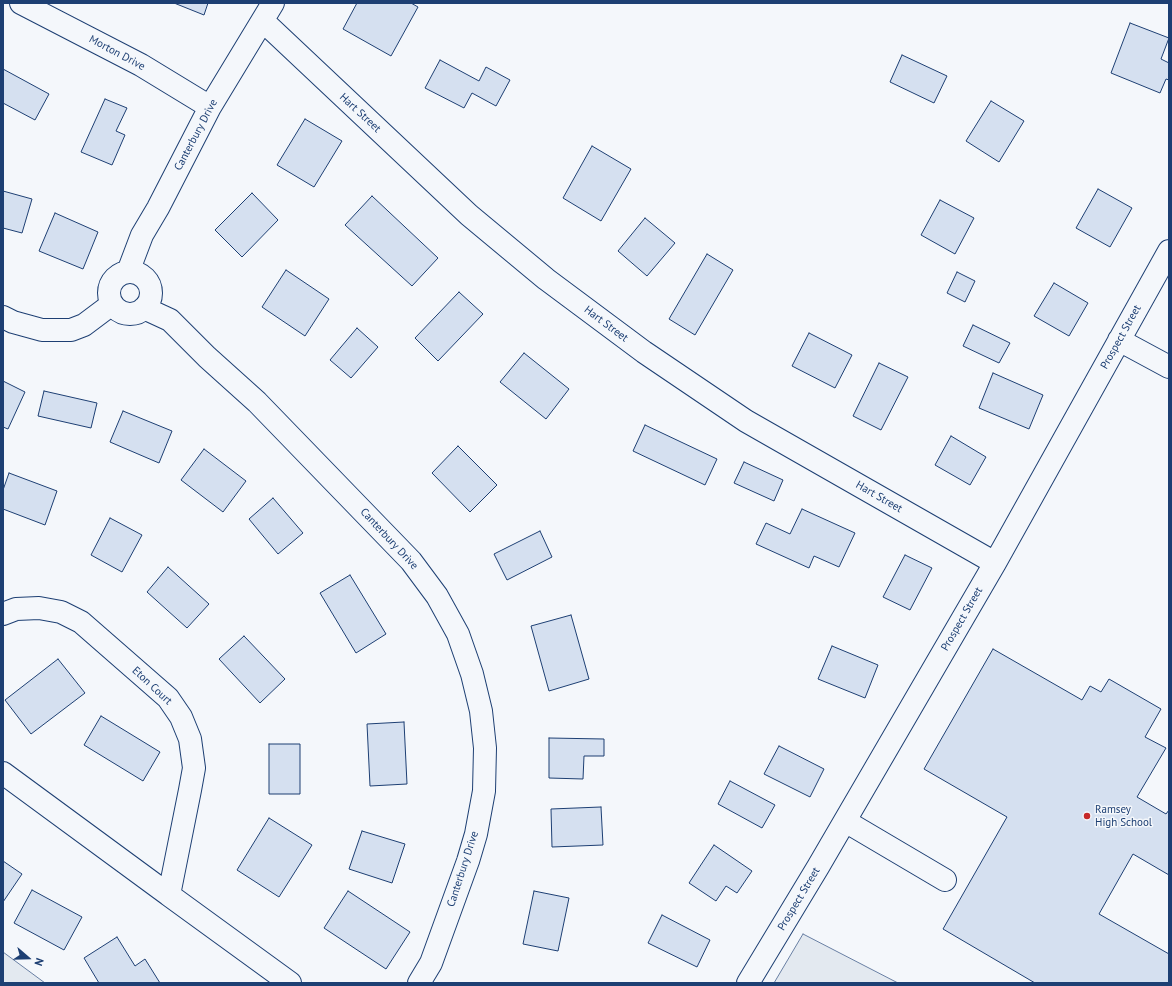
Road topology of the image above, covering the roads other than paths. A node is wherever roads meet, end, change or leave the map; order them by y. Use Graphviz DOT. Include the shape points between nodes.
graph roads {
  1 [pos="21,3"];
  2 [pos="268,12"];
  3 [pos="210,107"];
  4 [pos="1169,251"];
  5 [pos="128,272"];
  6 [pos="112,304"];
  7 [pos="144,308"];
  8 [pos="3,317"];
  9 [pos="1119,340"];
  10 [pos="1169,367"];
  11 [pos="995,563"];
  12 [pos="3,614"];
  13 [pos="3,773"];
  14 [pos="845,821"];
  15 [pos="945,880"];
  16 [pos="169,895"];
  17 [pos="290,983"];
  18 [pos="419,983"];
  19 [pos="748,983"];
  1 -- 3 [label="street, Morton Drive" via="141,65"];
  2 -- 3 [label="street, Canterbury Drive"];
  2 -- 11 [label="street, Hart Street" via="469,215 546,279 644,352 746,421"];
  3 -- 5 [label="street, Canterbury Drive" via="142,235"];
  4 -- 9 [label="street, Prospect Street"];
  5 -- 6 [label="street" via="116,278 111,284 109,298"];
  5 -- 7 [label="street" via="142,276 150,288 149,302"];
  6 -- 7 [label="street" via="127,314"];
  6 -- 8 [label="street" via="84,325 71,330 42,330"];
  7 -- 18 [label="street, Canterbury Drive" via="170,320 257,402 411,561 437,596 458,634 481,711 485,748 484,791 468,861 430,963"];
  9 -- 10 [label="street"];
  9 -- 11 [label="street, Prospect Street"];
  11 -- 14 [label="street, Prospect Street"];
  12 -- 16 [label="street, Eton Court" via="39,608 61,612 81,622 168,698 181,717 190,740 194,768"];
  13 -- 16 [label="street"];
  14 -- 15 [label="street"];
  14 -- 19 [label="street, Prospect Street"];
  16 -- 17 [label="street"];
}
